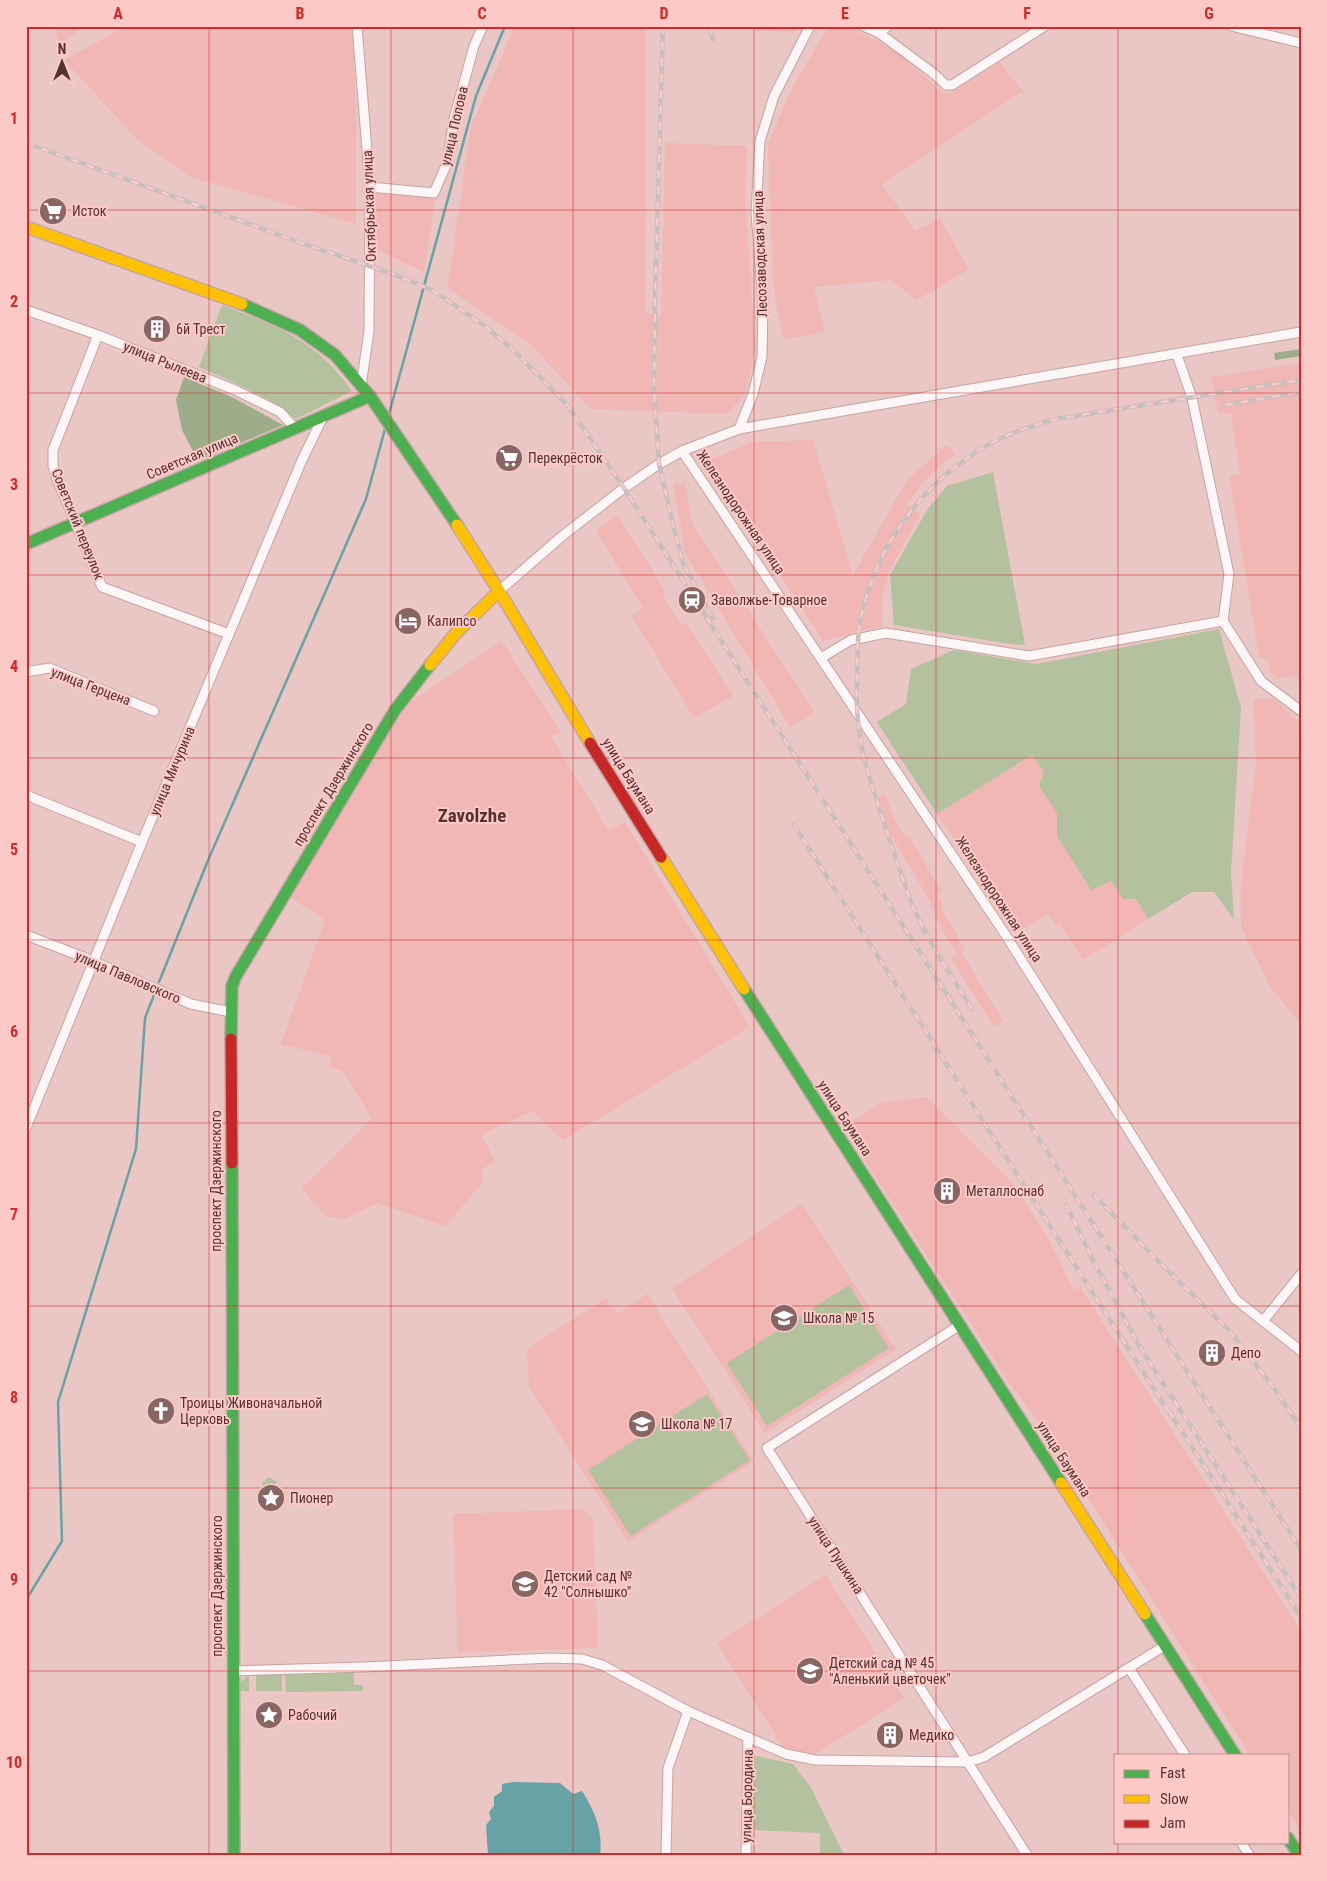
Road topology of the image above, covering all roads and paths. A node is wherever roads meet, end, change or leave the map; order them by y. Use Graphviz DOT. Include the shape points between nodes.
graph roads {
  1 [pos="357,26"];
  2 [pos="483,26"];
  3 [pos="810,26"];
  4 [pos="863,26"];
  5 [pos="888,26"];
  6 [pos="1045,26"];
  7 [pos="1231,26"];
  8 [pos="880,33"];
  9 [pos="1301,43"];
  10 [pos="370,187"];
  11 [pos="26,227"];
  12 [pos="26,310"];
  13 [pos="1301,332"];
  14 [pos="98,335"];
  15 [pos="1177,355"];
  16 [pos="361,386"];
  17 [pos="370,396"];
  18 [pos="323,417"];
  19 [pos="295,428"];
  20 [pos="740,429"];
  21 [pos="682,451"];
  22 [pos="75,522"];
  23 [pos="26,544"];
  24 [pos="499,591"];
  25 [pos="1224,621"];
  26 [pos="229,634"];
  27 [pos="821,658"];
  28 [pos="26,672"];
  29 [pos="1301,710"];
  30 [pos="154,711"];
  31 [pos="26,795"];
  32 [pos="142,842"];
  33 [pos="26,935"];
  34 [pos="94,962"];
  35 [pos="231,1012"];
  36 [pos="26,1128"];
  37 [pos="1301,1274"];
  38 [pos="1263,1321"];
  39 [pos="960,1325"];
  40 [pos="1301,1352"];
  41 [pos="1166,1645"];
  42 [pos="1129,1668"];
  43 [pos="233,1670"];
  44 [pos="688,1711"];
  45 [pos="748,1738"];
  46 [pos="1184,1754"];
  47 [pos="1235,1754"];
  48 [pos="968,1762"];
  49 [pos="1290,1841"];
  50 [pos="1241,1844"];
  51 [pos="234,1855"];
  52 [pos="666,1855"];
  53 [pos="746,1855"];
  54 [pos="1027,1855"];
  55 [pos="1248,1855"];
  56 [pos="1299,1855"];
  1 -- 10 [label="street, Октябрьская улица"];
  2 -- 10 [label="street, улица Попова" via="474,46 454,119 446,163 434,193"];
  3 -- 20 [label="street, Лесозаводская улица" via="774,96 760,141 756,213 763,302 762,357"];
  4 -- 8 [label="street"];
  5 -- 8 [label="street"];
  6 -- 8 [label="street" via="946,85"];
  7 -- 9 [label="street"];
  10 -- 16 [label="street, Октябрьская улица" via="369,331"];
  11 -- 16 [label="main road, улица Баумана" via="249,307 300,330 335,355"];
  12 -- 14 [label="street, улица Рылеева"];
  13 -- 15 [label="street"];
  14 -- 19 [label="street, улица Рылеева" via="235,390 280,412"];
  14 -- 22 [label="street, Советский переулок" via="53,450 57,479"];
  15 -- 20 [label="street"];
  15 -- 25 [label="street" via="1192,398 1229,574"];
  16 -- 17 [label="main road, улица Баумана"];
  17 -- 18 [label="main road, Советская улица"];
  17 -- 24 [label="main road, улица Баумана"];
  18 -- 19 [label="main road, Советская улица"];
  18 -- 26 [label="street, улица Мичурина"];
  19 -- 22 [label="main road, Советская улица"];
  20 -- 21 [label="street"];
  21 -- 24 [label="street" via="624,488"];
  21 -- 27 [label="street, Железнодорожная улица"];
  22 -- 23 [label="main road, Советская улица"];
  22 -- 26 [label="street, Советский переулок" via="102,586"];
  24 -- 35 [label="main road, проспект Дзержинского" via="456,632 395,710 236,976 232,986"];
  24 -- 39 [label="main road, улица Баумана" via="599,758"];
  25 -- 27 [label="street" via="1029,656 886,633 852,640"];
  25 -- 29 [label="street" via="1262,681"];
  26 -- 32 [label="street, улица Мичурина"];
  27 -- 38 [label="street, Железнодорожная улица" via="1005,934 1235,1299"];
  28 -- 30 [label="street, улица Герцена" via="49,668"];
  31 -- 32 [label="street"];
  32 -- 34 [label="street, улица Мичурина"];
  33 -- 34 [label="street, улица Павловского"];
  34 -- 35 [label="street, улица Павловского" via="191,1004"];
  34 -- 36 [label="street, улица Мичурина"];
  35 -- 43 [label="main road, проспект Дзержинского"];
  37 -- 38 [label="street"];
  38 -- 40 [label="street, Железнодорожная улица"];
  39 -- 41 [label="main road, улица Баумана"];
  39 -- 48 [label="street, улица Пушкина" via="768,1448"];
  41 -- 42 [label="street"];
  41 -- 47 [label="main road, улица Баумана"];
  42 -- 46 [label="street"];
  42 -- 48 [label="street" via="984,1757"];
  43 -- 44 [label="street" via="582,1659 602,1665"];
  43 -- 51 [label="main road, проспект Дзержинского"];
  44 -- 45 [label="street"];
  44 -- 52 [label="street" via="668,1768"];
  45 -- 48 [label="street" via="786,1754 815,1760"];
  45 -- 53 [label="street, улица Бородина"];
  48 -- 54 [label="street, улица Пушкина"];
  49 -- 56 [label="main road"];
  50 -- 55 [label="street"];
}
